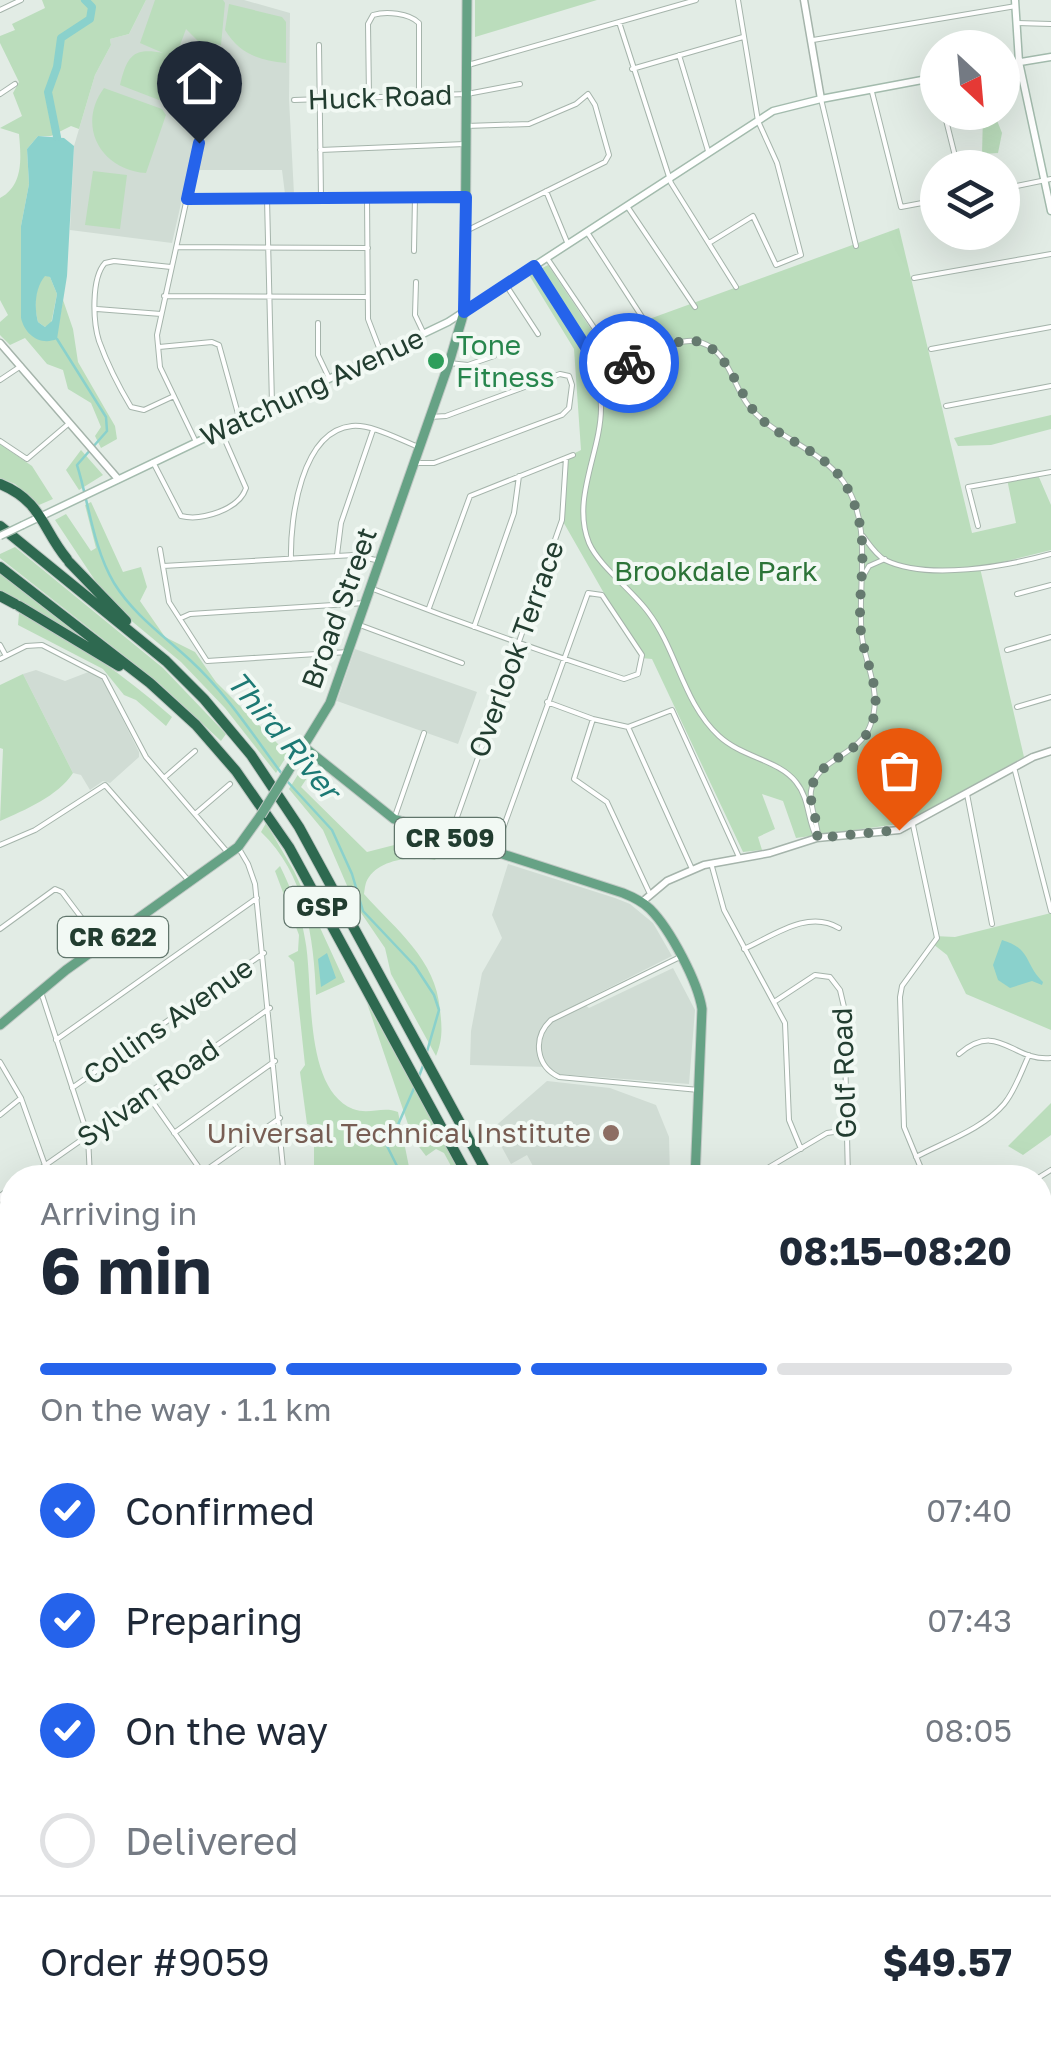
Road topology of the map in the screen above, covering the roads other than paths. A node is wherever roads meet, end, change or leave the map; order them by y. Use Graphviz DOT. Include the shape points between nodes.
graph roads {
  1 [pos="21,0"];
  2 [pos="467,0"];
  3 [pos="696,0"];
  4 [pos="738,0"];
  5 [pos="804,0"];
  6 [pos="1016,3"];
  7 [pos="0,10"];
  8 [pos="618,22"];
  9 [pos="1017,23"];
  10 [pos="1051,24"];
  11 [pos="1017,30"];
  12 [pos="744,36"];
  13 [pos="811,40"];
  14 [pos="319,45"];
  15 [pos="679,55"];
  16 [pos="1051,57"];
  17 [pos="1020,62"];
  18 [pos="468,65"];
  19 [pos="1020,66"];
  20 [pos="632,69"];
  21 [pos="920,83"];
  22 [pos="15,84"];
  23 [pos="520,84"];
  24 [pos="871,90"];
  25 [pos="0,94"];
  26 [pos="467,94"];
  27 [pos="419,96"];
  28 [pos="370,98"];
  29 [pos="820,98"];
  30 [pos="319,99"];
  31 [pos="294,100"];
  32 [pos="758,120"];
  33 [pos="466,126"];
  34 [pos="199,143"];
  35 [pos="466,144"];
  36 [pos="320,150"];
  37 [pos="709,153"];
  38 [pos="669,178"];
  39 [pos="1048,180"];
  40 [pos="1020,185"];
  41 [pos="546,191"];
  42 [pos="466,197"];
  43 [pos="267,198"];
  44 [pos="321,198"];
  45 [pos="367,198"];
  46 [pos="415,198"];
  47 [pos="187,199"];
  48 [pos="920,204"];
  49 [pos="627,206"];
  50 [pos="1051,211"];
  51 [pos="466,231"];
  52 [pos="587,232"];
  53 [pos="709,243"];
  54 [pos="567,244"];
  55 [pos="856,246"];
  56 [pos="176,247"];
  57 [pos="268,248"];
  58 [pos="368,248"];
  59 [pos="414,251"];
  60 [pos="1051,254"];
  61 [pos="547,258"];
  62 [pos="534,266"];
  63 [pos="171,267"];
  64 [pos="914,278"];
  65 [pos="416,282"];
  66 [pos="506,284"];
  67 [pos="736,287"];
  68 [pos="164,296"];
  69 [pos="269,296"];
  70 [pos="367,297"];
  71 [pos="695,307"];
  72 [pos="96,309"];
  73 [pos="464,312"];
  74 [pos="161,314"];
  75 [pos="644,320"];
  76 [pos="318,322"];
  77 [pos="1051,327"];
  78 [pos="436,328"];
  79 [pos="424,334"];
  80 [pos="538,334"];
  81 [pos="599,335"];
  82 [pos="456,339"];
  83 [pos="0,342"];
  84 [pos="157,347"];
  85 [pos="931,348"];
  86 [pos="587,349"];
  87 [pos="382,353"];
  88 [pos="494,356"];
  89 [pos="450,363"];
  90 [pos="21,366"];
  91 [pos="329,378"];
  92 [pos="0,380"];
  93 [pos="1051,386"];
  94 [pos="174,396"];
  95 [pos="272,406"];
  96 [pos="946,406"];
  97 [pos="430,416"];
  98 [pos="240,421"];
  99 [pos="70,423"];
  100 [pos="221,430"];
  101 [pos="373,430"];
  102 [pos="0,441"];
  103 [pos="196,442"];
  104 [pos="419,447"];
  105 [pos="573,455"];
  106 [pos="566,458"];
  107 [pos="154,462"];
  108 [pos="414,462"];
  109 [pos="1051,472"];
  110 [pos="520,476"];
  111 [pos="118,479"];
  112 [pos="0,484"];
  113 [pos="42,516"];
  114 [pos="0,526"];
  115 [pos="978,526"];
  116 [pos="862,534"];
  117 [pos="0,536"];
  118 [pos="160,550"];
  119 [pos="1051,554"];
  120 [pos="337,556"];
  121 [pos="291,559"];
  122 [pos="885,560"];
  123 [pos="380,561"];
  124 [pos="162,566"];
  125 [pos="0,568"];
  126 [pos="860,582"];
  127 [pos="1051,585"];
  128 [pos="371,588"];
  129 [pos="1017,594"];
  130 [pos="0,596"];
  131 [pos="365,603"];
  132 [pos="428,610"];
  133 [pos="179,619"];
  134 [pos="357,624"];
  135 [pos="474,627"];
  136 [pos="1051,637"];
  137 [pos="518,643"];
  138 [pos="0,646"];
  139 [pos="1007,650"];
  140 [pos="348,652"];
  141 [pos="3,657"];
  142 [pos="563,659"];
  143 [pos="166,661"];
  144 [pos="462,662"];
  145 [pos="1051,696"];
  146 [pos="547,702"];
  147 [pos="174,703"];
  148 [pos="1017,707"];
  149 [pos="594,719"];
  150 [pos="628,727"];
  151 [pos="424,733"];
  152 [pos="304,747"];
  153 [pos="194,751"];
  154 [pos="1051,751"];
  155 [pos="1014,767"];
  156 [pos="164,778"];
  157 [pos="230,784"];
  158 [pos="967,794"];
  159 [pos="195,814"];
  160 [pos="394,819"];
  161 [pos="913,825"];
  162 [pos="450,838"];
  163 [pos="817,838"];
  164 [pos="0,845"];
  165 [pos="234,850"];
  166 [pos="494,852"];
  167 [pos="738,857"];
  168 [pos="711,863"];
  169 [pos="692,868"];
  170 [pos="190,882"];
  171 [pos="650,894"];
  172 [pos="256,898"];
  173 [pos="642,902"];
  174 [pos="1051,910"];
  175 [pos="992,924"];
  176 [pos="840,928"];
  177 [pos="0,929"];
  178 [pos="102,945"];
  179 [pos="744,950"];
  180 [pos="264,953"];
  181 [pos="680,956"];
  182 [pos="40,990"];
  183 [pos="774,1002"];
  184 [pos="270,1008"];
  185 [pos="0,1025"];
  186 [pos="56,1040"];
  187 [pos="959,1054"];
  188 [pos="1028,1056"];
  189 [pos="1051,1058"];
  190 [pos="275,1061"];
  191 [pos="0,1062"];
  192 [pos="72,1088"];
  193 [pos="698,1090"];
  194 [pos="146,1094"];
  195 [pos="22,1098"];
  196 [pos="0,1115"];
  197 [pos="280,1118"];
  198 [pos="847,1130"];
  199 [pos="174,1133"];
  200 [pos="88,1136"];
  201 [pos="801,1149"];
  202 [pos="916,1157"];
  203 [pos="45,1165"];
  204 [pos="89,1165"];
  205 [pos="197,1165"];
  206 [pos="212,1165"];
  207 [pos="283,1165"];
  208 [pos="462,1165"];
  209 [pos="483,1165"];
  210 [pos="696,1165"];
  211 [pos="772,1165"];
  212 [pos="848,1165"];
  213 [pos="919,1165"];
  1 -- 7 [label="street"];
  2 -- 18 [label="main road, Broad Street"];
  3 -- 8 [label="street"];
  4 -- 12 [label="street"];
  5 -- 13 [label="main road"];
  6 -- 9 [label="main road"];
  6 -- 13 [label="street"];
  8 -- 18 [label="street"];
  8 -- 20 [label="street"];
  9 -- 10 [label="street"];
  9 -- 11 [label="main road"];
  12 -- 15 [label="street"];
  12 -- 32 [label="street"];
  13 -- 29 [label="main road"];
  14 -- 30 [label="street"];
  15 -- 20 [label="street"];
  15 -- 37 [label="street"];
  16 -- 17 [label="main road"];
  18 -- 26 [label="main road, Broad Street"];
  19 -- 39 [label="main road"];
  20 -- 38 [label="street"];
  21 -- 24 [label="main road, Watchung Avenue"];
  22 -- 25 [label="street"];
  23 -- 26 [label="street, Huck Road"];
  24 -- 29 [label="main road, Watchung Avenue"];
  24 -- 48 [label="street" via="902,207"];
  26 -- 27 [label="street, Huck Road"];
  26 -- 33 [label="main road, Broad Street"];
  27 -- 28 [label="street, Huck Road"];
  27 -- 28 [label="street" via="419,24 379,13 369,21"];
  28 -- 30 [label="street, Huck Road"];
  29 -- 32 [label="main road, Watchung Avenue"];
  29 -- 55 [label="street"];
  30 -- 31 [label="street, Huck Road"];
  30 -- 36 [label="street"];
  32 -- 37 [label="main road, Watchung Avenue"];
  32 -- 53 [label="street" via="777,162 801,255 776,265 754,216"];
  33 -- 35 [label="main road, Broad Street"];
  33 -- 41 [label="street" via="528,124 588,94 608,159"];
  34 -- 47 [label="street"];
  35 -- 36 [label="street"];
  35 -- 42 [label="main road, Broad Street"];
  36 -- 44 [label="street"];
  37 -- 38 [label="main road, Watchung Avenue"];
  38 -- 49 [label="main road, Watchung Avenue"];
  38 -- 53 [label="street"];
  39 -- 40 [label="street"];
  39 -- 50 [label="main road"];
  41 -- 51 [label="street"];
  41 -- 54 [label="street"];
  42 -- 46 [label="street"];
  42 -- 51 [label="main road, Broad Street"];
  43 -- 44 [label="street"];
  43 -- 47 [label="street"];
  43 -- 57 [label="street"];
  44 -- 45 [label="street"];
  45 -- 46 [label="street"];
  45 -- 58 [label="street"];
  46 -- 59 [label="street"];
  47 -- 56 [label="street"];
  49 -- 52 [label="main road, Watchung Avenue"];
  49 -- 71 [label="street"];
  51 -- 73 [label="main road, Broad Street"];
  52 -- 54 [label="main road, Watchung Avenue"];
  52 -- 75 [label="street"];
  53 -- 67 [label="street"];
  54 -- 61 [label="main road, Watchung Avenue"];
  56 -- 57 [label="street"];
  56 -- 63 [label="street"];
  57 -- 58 [label="street"];
  57 -- 69 [label="street"];
  58 -- 70 [label="street"];
  60 -- 64 [label="street"];
  61 -- 62 [label="main road, Watchung Avenue"];
  61 -- 81 [label="street"];
  62 -- 66 [label="main road, Watchung Avenue"];
  62 -- 86 [label="street"];
  63 -- 68 [label="street"];
  63 -- 72 [label="street" via="105,263 97,276"];
  65 -- 79 [label="street" via="415,315"];
  66 -- 73 [label="main road, Watchung Avenue"];
  66 -- 80 [label="street"];
  68 -- 69 [label="street"];
  68 -- 74 [label="street"];
  69 -- 70 [label="street"];
  69 -- 95 [label="street"];
  70 -- 87 [label="street"];
  72 -- 74 [label="street"];
  72 -- 94 [label="street" via="98,339 130,407 144,410"];
  73 -- 78 [label="main road, Watchung Avenue"];
  73 -- 82 [label="main road, Broad Street"];
  74 -- 84 [label="street"];
  76 -- 91 [label="street" via="318,355"];
  77 -- 85 [label="street"];
  78 -- 79 [label="main road, Watchung Avenue"];
  78 -- 82 [label="main road" via="450,329"];
  79 -- 87 [label="main road, Watchung Avenue"];
  82 -- 89 [label="main road, Broad Street"];
  83 -- 90 [label="main road"];
  84 -- 94 [label="street"];
  84 -- 98 [label="street" via="220,345"];
  86 -- 116 [label="street" via="618,365 688,340 713,348 758,416 822,458 842,480"];
  86 -- 163 [label="street" via="601,404 585,494 589,542 650,614 708,724 745,756 788,773 803,792"];
  87 -- 91 [label="main road, Watchung Avenue"];
  88 -- 89 [label="street"];
  89 -- 97 [label="main road, Broad Street"];
  90 -- 92 [label="street"];
  90 -- 99 [label="main road"];
  91 -- 95 [label="main road, Watchung Avenue"];
  93 -- 96 [label="street"];
  94 -- 103 [label="street"];
  95 -- 98 [label="main road, Watchung Avenue"];
  97 -- 104 [label="main road, Broad Street"];
  97 -- 108 [label="street" via="560,374 570,378 570,405 562,415 434,463"];
  98 -- 100 [label="main road, Watchung Avenue"];
  99 -- 102 [label="street" via="28,458"];
  99 -- 111 [label="main road"];
  100 -- 103 [label="main road, Watchung Avenue"];
  100 -- 107 [label="street" via="246,488 239,502 181,516"];
  101 -- 104 [label="street"];
  101 -- 120 [label="street" via="340,523"];
  101 -- 121 [label="street" via="340,428 316,448 294,512"];
  103 -- 107 [label="main road, Watchung Avenue"];
  104 -- 108 [label="main road, Broad Street"];
  105 -- 106 [label="street"];
  106 -- 110 [label="street"];
  106 -- 137 [label="street, Overlook Terrace" via="562,520"];
  107 -- 111 [label="main road, Watchung Avenue"];
  108 -- 123 [label="main road, Broad Street"];
  109 -- 115 [label="street" via="968,487"];
  110 -- 132 [label="street" via="470,496"];
  110 -- 135 [label="street" via="514,513"];
  111 -- 113 [label="main road, Watchung Avenue"];
  112 -- 113 [label="highway"];
  113 -- 117 [label="main road, Watchung Avenue, bridge"];
  113 -- 143 [label="highway" via="68,561"];
  114 -- 143 [label="highway, GSP"];
  116 -- 122 [label="street"];
  116 -- 126 [label="street"];
  118 -- 124 [label="street"];
  119 -- 122 [label="street" via="978,568 918,568"];
  120 -- 121 [label="street"];
  120 -- 123 [label="street"];
  121 -- 124 [label="street"];
  122 -- 126 [label="street" via="870,566"];
  123 -- 128 [label="main road, Broad Street"];
  124 -- 133 [label="street"];
  125 -- 147 [label="highway, GSP"];
  126 -- 163 [label="street" via="862,638 876,705 860,743 817,775 811,796"];
  127 -- 129 [label="street"];
  128 -- 131 [label="main road, Broad Street"];
  128 -- 132 [label="street"];
  130 -- 147 [label="highway"];
  131 -- 133 [label="street"];
  131 -- 134 [label="main road, Broad Street"];
  132 -- 135 [label="street"];
  133 -- 140 [label="street" via="207,661"];
  134 -- 140 [label="main road, Broad Street"];
  134 -- 144 [label="street"];
  135 -- 137 [label="street"];
  136 -- 139 [label="street"];
  137 -- 142 [label="street"];
  137 -- 162 [label="street, Overlook Terrace"];
  138 -- 141 [label="street"];
  140 -- 152 [label="main road, Broad Street"];
  141 -- 156 [label="street" via="42,645 104,677 146,758"];
  142 -- 142 [label="street" via="588,593 598,592 642,656 641,668 628,680"];
  142 -- 146 [label="street"];
  143 -- 209 [label="highway, GSP" via="275,789"];
  145 -- 148 [label="street"];
  146 -- 149 [label="street"];
  146 -- 166 [label="street"];
  147 -- 208 [label="highway, GSP" via="218,748 272,821"];
  149 -- 150 [label="street"];
  149 -- 171 [label="street" via="574,779 607,802"];
  150 -- 167 [label="street" via="672,710"];
  150 -- 169 [label="street"];
  151 -- 160 [label="street"];
  152 -- 160 [label="main road, CR 509"];
  152 -- 165 [label="main road, CR 622, bridge"];
  153 -- 156 [label="street"];
  154 -- 155 [label="main road"];
  155 -- 158 [label="main road"];
  155 -- 174 [label="street"];
  156 -- 159 [label="street"];
  157 -- 159 [label="street"];
  158 -- 161 [label="main road"];
  158 -- 175 [label="street"];
  159 -- 165 [label="street"];
  160 -- 162 [label="main road, CR 509"];
  161 -- 163 [label="main road"];
  161 -- 202 [label="street" via="937,938 900,997 904,1127"];
  162 -- 166 [label="main road, CR 509"];
  163 -- 167 [label="main road"];
  164 -- 170 [label="street" via="106,784"];
  165 -- 170 [label="main road, CR 622"];
  165 -- 172 [label="street" via="252,874"];
  166 -- 173 [label="main road, CR 509"];
  167 -- 168 [label="main road"];
  168 -- 169 [label="main road"];
  168 -- 179 [label="street" via="720,901"];
  169 -- 171 [label="main road"];
  170 -- 178 [label="main road, CR 622"];
  171 -- 173 [label="main road"];
  172 -- 180 [label="street"];
  172 -- 186 [label="street"];
  173 -- 181 [label="main road"];
  176 -- 179 [label="street" via="810,920"];
  177 -- 178 [label="street" via="60,890"];
  178 -- 182 [label="main road, CR 622"];
  179 -- 183 [label="street"];
  180 -- 184 [label="street"];
  180 -- 192 [label="street, Collins Avenue"];
  181 -- 193 [label="main road" via="702,1010"];
  181 -- 193 [label="street" via="551,1020 539,1056 559,1077"];
  182 -- 185 [label="main road, CR 622"];
  182 -- 186 [label="street"];
  183 -- 198 [label="street, Golf Road" via="815,975 830,978 840,990"];
  183 -- 201 [label="street" via="785,1023 789,1120"];
  184 -- 190 [label="street"];
  184 -- 194 [label="street, Sylvan Road"];
  186 -- 192 [label="street"];
  187 -- 188 [label="street" via="989,1040"];
  188 -- 189 [label="street"];
  188 -- 202 [label="street" via="1001,1108"];
  190 -- 197 [label="street"];
  190 -- 199 [label="street"];
  191 -- 195 [label="street"];
  192 -- 200 [label="street"];
  193 -- 210 [label="main road"];
  194 -- 199 [label="street"];
  194 -- 200 [label="street, Sylvan Road"];
  195 -- 196 [label="street"];
  195 -- 203 [label="street"];
  197 -- 206 [label="street"];
  197 -- 207 [label="street"];
  198 -- 201 [label="street"];
  198 -- 212 [label="street, Golf Road"];
  199 -- 205 [label="street"];
  200 -- 203 [label="street, Sylvan Road"];
  200 -- 204 [label="street"];
  201 -- 211 [label="street"];
  202 -- 213 [label="street"];
}
